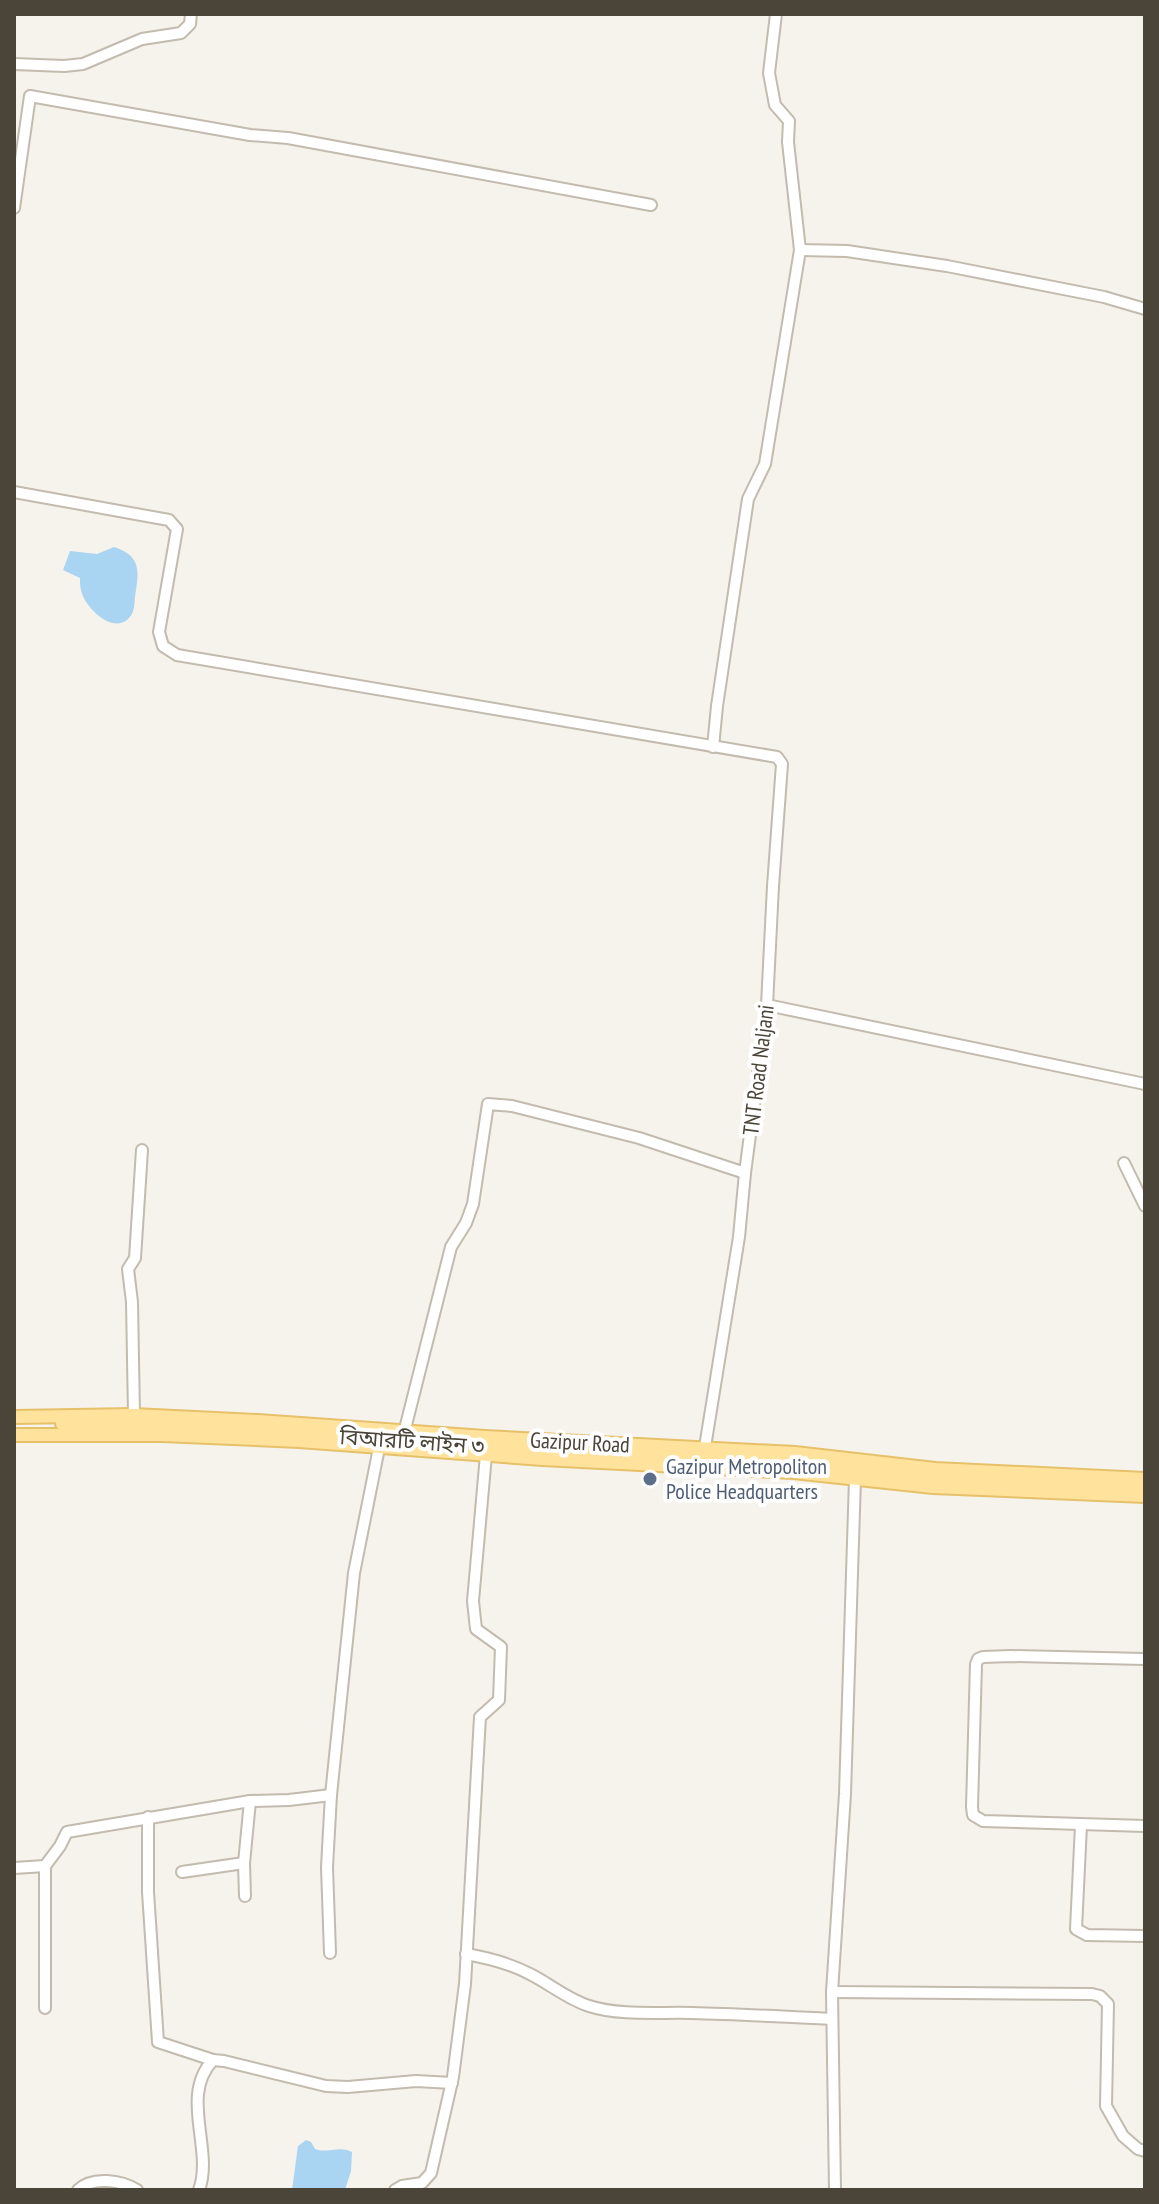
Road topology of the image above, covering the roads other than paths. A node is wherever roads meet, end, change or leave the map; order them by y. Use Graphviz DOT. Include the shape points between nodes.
graph roads {
  1 [pos="191,14"];
  2 [pos="776,14"];
  3 [pos="14,64"];
  4 [pos="651,205"];
  5 [pos="14,208"];
  6 [pos="800,250"];
  7 [pos="1145,309"];
  8 [pos="14,492"];
  9 [pos="713,747"];
  10 [pos="767,1005"];
  11 [pos="1145,1084"];
  12 [pos="142,1150"];
  13 [pos="1124,1163"];
  14 [pos="745,1173"];
  15 [pos="1145,1206"];
  16 [pos="134,1415"];
  17 [pos="14,1417"];
  18 [pos="14,1424"];
  19 [pos="404,1433"];
  20 [pos="14,1435"];
  21 [pos="705,1447"];
  22 [pos="379,1448"];
  23 [pos="486,1455"];
  24 [pos="855,1479"];
  25 [pos="1145,1479"];
  26 [pos="1145,1488"];
  27 [pos="1145,1496"];
  28 [pos="1145,1659"];
  29 [pos="331,1795"];
  30 [pos="250,1801"];
  31 [pos="148,1817"];
  32 [pos="1081,1825"];
  33 [pos="1145,1826"];
  34 [pos="244,1863"];
  35 [pos="45,1866"];
  36 [pos="14,1868"];
  37 [pos="182,1872"];
  38 [pos="245,1896"];
  39 [pos="1145,1936"];
  40 [pos="330,1953"];
  41 [pos="466,1954"];
  42 [pos="832,1992"];
  43 [pos="45,2008"];
  44 [pos="832,2019"];
  45 [pos="213,2060"];
  46 [pos="452,2083"];
  47 [pos="1145,2151"];
  48 [pos="78,2190"];
  49 [pos="137,2190"];
  50 [pos="199,2190"];
  51 [pos="395,2190"];
  52 [pos="835,2190"];
  1 -- 3 [label="street" via="181,33 142,39 83,64"];
  2 -- 6 [label="street" via="769,73 775,105 789,121"];
  4 -- 5 [label="street" via="30,96"];
  6 -- 7 [label="street" via="847,251 947,266"];
  6 -- 9 [label="street" via="765,464 748,499"];
  8 -- 9 [label="street" via="169,520 177,529 159,632 163,646 177,655"];
  9 -- 10 [label="street, TNT Road Naljani" via="777,757 782,764"];
  10 -- 11 [label="street"];
  10 -- 14 [label="street, TNT Road Naljani"];
  12 -- 16 [label="street" via="136,1250 128,1269"];
  13 -- 15 [label="street"];
  14 -- 19 [label="street" via="639,1138 488,1104 473,1204 451,1247"];
  14 -- 21 [label="street, TNT Road Naljani"];
  16 -- 17 [label="main road, Gazipur Road"];
  16 -- 19 [label="main road, Gazipur Road"];
  18 -- 26 [label="main road, বিআরটি লাইন ৩" via="260,1430"];
  19 -- 21 [label="main road, Gazipur Road"];
  20 -- 22 [label="main road, Gazipur Road" via="162,1435"];
  21 -- 25 [label="main road, Gazipur Road" via="935,1469"];
  22 -- 23 [label="main road, Gazipur Road"];
  22 -- 29 [label="street" via="354,1573"];
  23 -- 24 [label="main road, Gazipur Road"];
  23 -- 41 [label="street" via="473,1601 476,1629 501,1647 499,1700 480,1717"];
  24 -- 27 [label="main road, Gazipur Road"];
  24 -- 42 [label="street" via="845,1794"];
  28 -- 32 [label="street" via="983,1657 976,1664 973,1815 983,1821"];
  29 -- 30 [label="street"];
  29 -- 40 [label="street"];
  30 -- 31 [label="street"];
  30 -- 34 [label="street"];
  31 -- 35 [label="street" via="69,1830"];
  31 -- 45 [label="street" via="158,2042"];
  32 -- 33 [label="street"];
  32 -- 39 [label="street" via="1076,1929 1087,1935"];
  34 -- 37 [label="street"];
  34 -- 38 [label="street"];
  35 -- 36 [label="street"];
  35 -- 43 [label="street"];
  41 -- 44 [label="street" via="504,1961 589,2006 651,2015"];
  41 -- 46 [label="street"];
  42 -- 44 [label="street"];
  42 -- 47 [label="street" via="1100,1996 1108,2004 1106,2106 1123,2136"];
  44 -- 52 [label="street"];
  45 -- 46 [label="street" via="326,2086"];
  45 -- 50 [label="street" via="204,2073 198,2104 204,2168"];
  46 -- 51 [label="street" via="431,2173 422,2183"];
  48 -- 49 [label="street" via="103,2182"];
}
